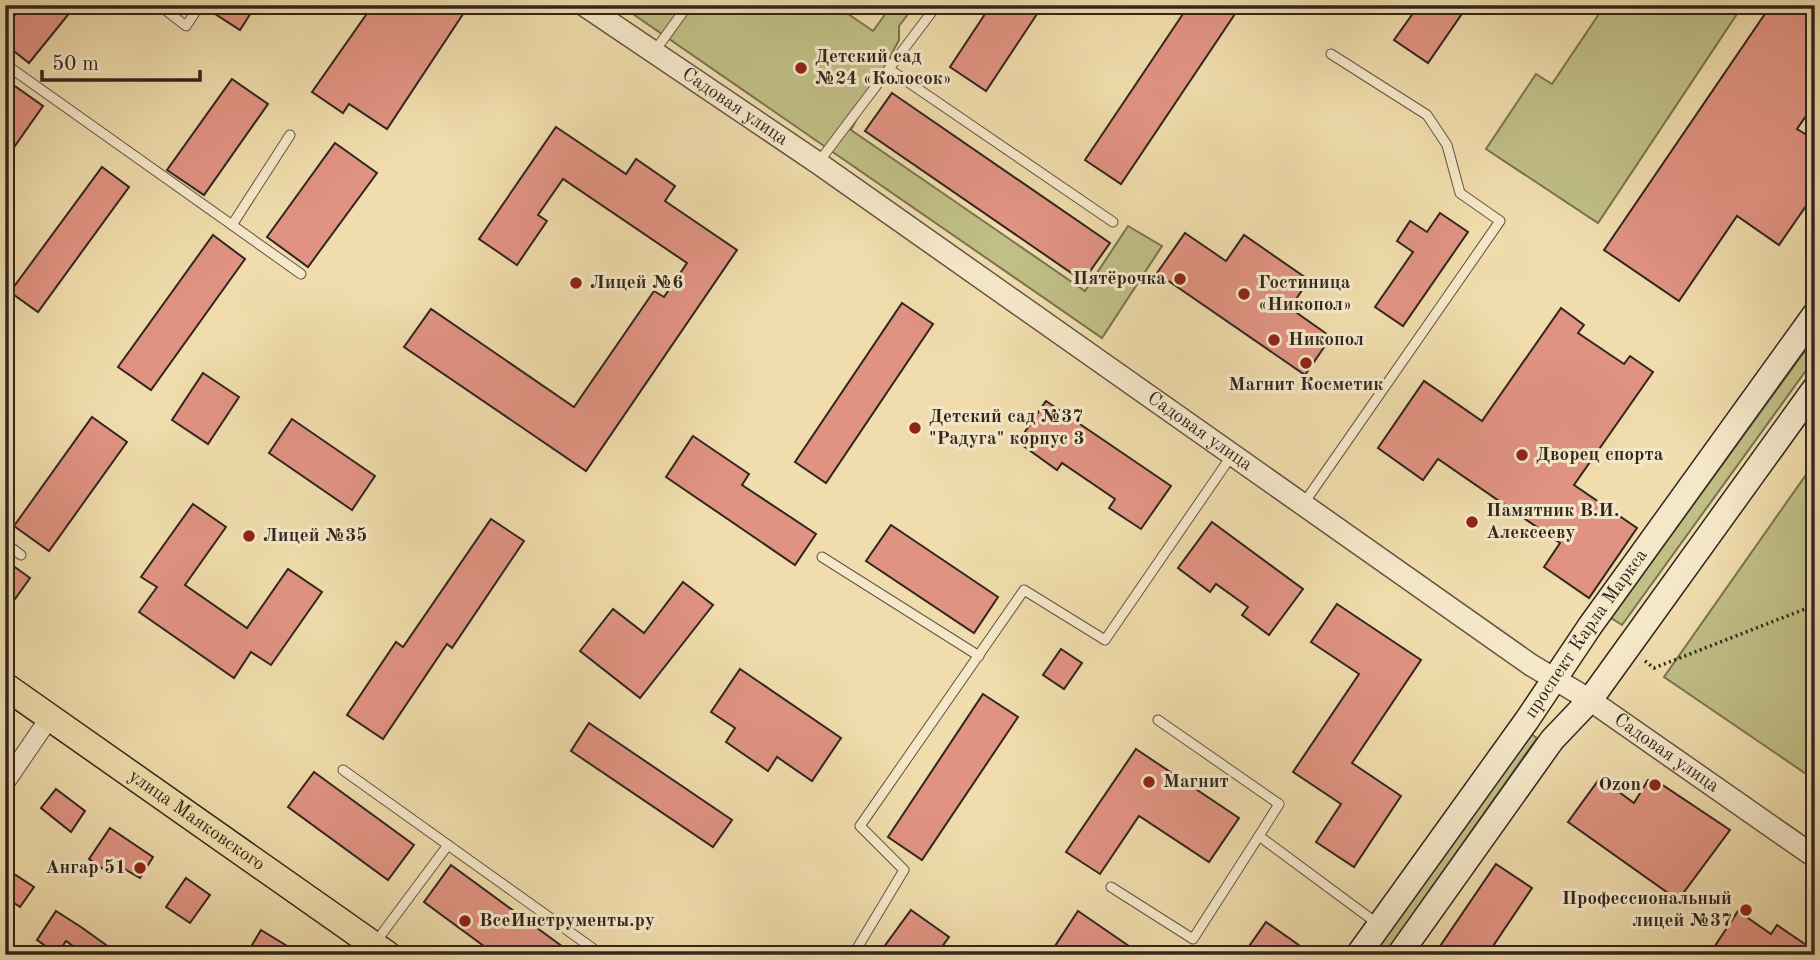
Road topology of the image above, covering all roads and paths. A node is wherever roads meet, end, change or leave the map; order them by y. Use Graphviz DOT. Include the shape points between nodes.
graph roads {
  1 [pos="159,5"];
  2 [pos="200,5"];
  3 [pos="584,5"];
  4 [pos="688,5"];
  5 [pos="937,5"];
  6 [pos="654,53"];
  7 [pos="1331,54"];
  8 [pos="5,64"];
  9 [pos="889,69"];
  10 [pos="290,135"];
  11 [pos="818,163"];
  12 [pos="1113,222"];
  13 [pos="232,225"];
  14 [pos="301,274"];
  15 [pos="1815,313"];
  16 [pos="1815,388"];
  17 [pos="1232,455"];
  18 [pos="1303,505"];
  19 [pos="5,543"];
  20 [pos="21,555"];
  21 [pos="822,557"];
  22 [pos="1815,605"];
  23 [pos="1627,648"];
  24 [pos="979,656"];
  25 [pos="1554,679"];
  26 [pos="5,686"];
  27 [pos="1590,700"];
  28 [pos="50,718"];
  29 [pos="1158,720"];
  30 [pos="344,770"];
  31 [pos="5,783"];
  32 [pos="1259,836"];
  33 [pos="448,845"];
  34 [pos="1815,857"];
  35 [pos="1111,887"];
  36 [pos="1380,925"];
  37 [pos="381,950"];
  38 [pos="602,955"];
  39 [pos="853,955"];
  40 [pos="1358,955"];
  41 [pos="1399,955"];
  1 -- 2 [label="lane" via="187,26"];
  3 -- 6 [label="street, Садовая улица"];
  4 -- 6 [label="lane"];
  5 -- 9 [label="lane"];
  6 -- 11 [label="street, Садовая улица"];
  7 -- 18 [label="lane" via="1427,115 1447,145 1460,193 1500,221"];
  8 -- 13 [label="lane"];
  9 -- 11 [label="lane"];
  9 -- 12 [label="lane"];
  10 -- 13 [label="lane"];
  11 -- 17 [label="street, Садовая улица"];
  13 -- 14 [label="lane"];
  15 -- 25 [label="main road, проспект Карла Маркса"];
  16 -- 23 [label="main road, проспект Карла Маркса"];
  17 -- 18 [label="street, Садовая улица"];
  17 -- 24 [label="lane" via="1105,640 1024,590"];
  18 -- 25 [label="street, Садовая улица"];
  19 -- 20 [label="lane"];
  21 -- 24 [label="lane"];
  22 -- 23 [label="path" via="1654,668"];
  23 -- 27 [label="main road, проспект Карла Маркса"];
  24 -- 39 [label="lane" via="860,826 904,870"];
  25 -- 27 [label="street, Садовая улица"];
  25 -- 36 [label="main road, проспект Карла Маркса"];
  26 -- 28 [label="main road, улица Маяковского"];
  27 -- 34 [label="street, Садовая улица"];
  27 -- 41 [label="main road, проспект Карла Маркса" via="1552,740"];
  28 -- 31 [label="street"];
  28 -- 37 [label="main road, улица Маяковского"];
  29 -- 32 [label="lane" via="1279,804"];
  30 -- 33 [label="lane"];
  32 -- 35 [label="lane" via="1193,939"];
  32 -- 36 [label="lane"];
  33 -- 37 [label="lane"];
  33 -- 38 [label="lane"];
  36 -- 40 [label="main road, проспект Карла Маркса"];
}
